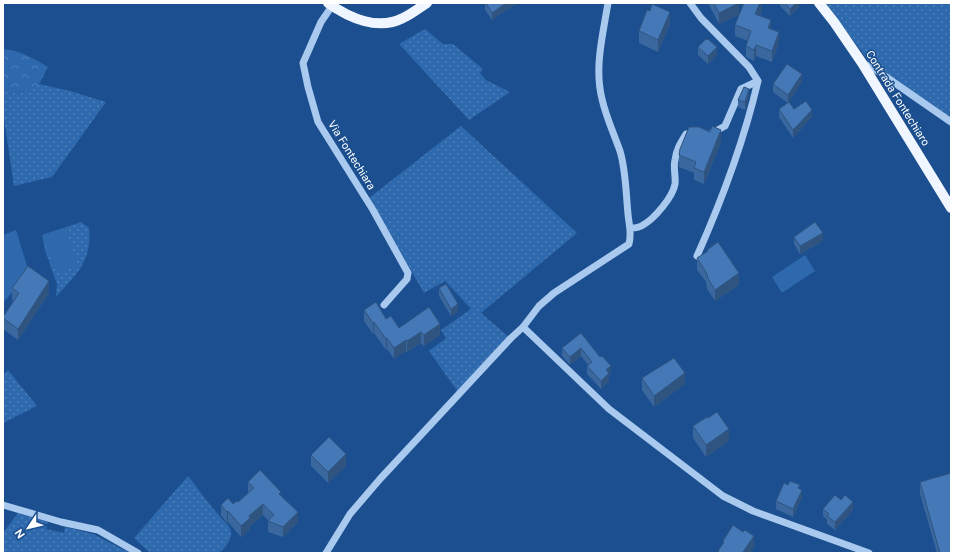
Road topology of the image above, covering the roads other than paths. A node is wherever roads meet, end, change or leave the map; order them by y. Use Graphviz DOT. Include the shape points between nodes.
graph roads {
  1 [pos="427,3"];
  2 [pos="608,3"];
  3 [pos="690,3"];
  4 [pos="819,3"];
  5 [pos="330,4"];
  6 [pos="862,62"];
  7 [pos="757,79"];
  8 [pos="951,122"];
  9 [pos="951,208"];
  10 [pos="631,228"];
  11 [pos="697,256"];
  12 [pos="384,305"];
  13 [pos="523,327"];
  14 [pos="3,505"];
  15 [pos="138,553"];
  16 [pos="326,553"];
  17 [pos="869,553"];
  1 -- 5 [label="main road" via="395,22 378,23 348,16"];
  2 -- 10 [label="street" via="600,46 599,74 602,99 620,153"];
  3 -- 7 [label="street" via="700,18 749,67"];
  4 -- 6 [label="main road, Contrada Fontechiaro"];
  5 -- 12 [label="street, Via Fontechiara" via="303,63 318,122 373,210 408,273 407,279"];
  6 -- 8 [label="street"];
  6 -- 9 [label="main road, Contrada Fontechiaro"];
  7 -- 10 [label="street" via="741,90 725,126 706,135 686,134 675,159 675,185 669,197 644,225"];
  7 -- 11 [label="street" via="750,113 724,192"];
  10 -- 13 [label="street" via="629,244 554,293"];
  13 -- 16 [label="street" via="350,514"];
  13 -- 17 [label="street" via="609,409 723,496 753,511"];
  14 -- 15 [label="street" via="98,530"];
}
